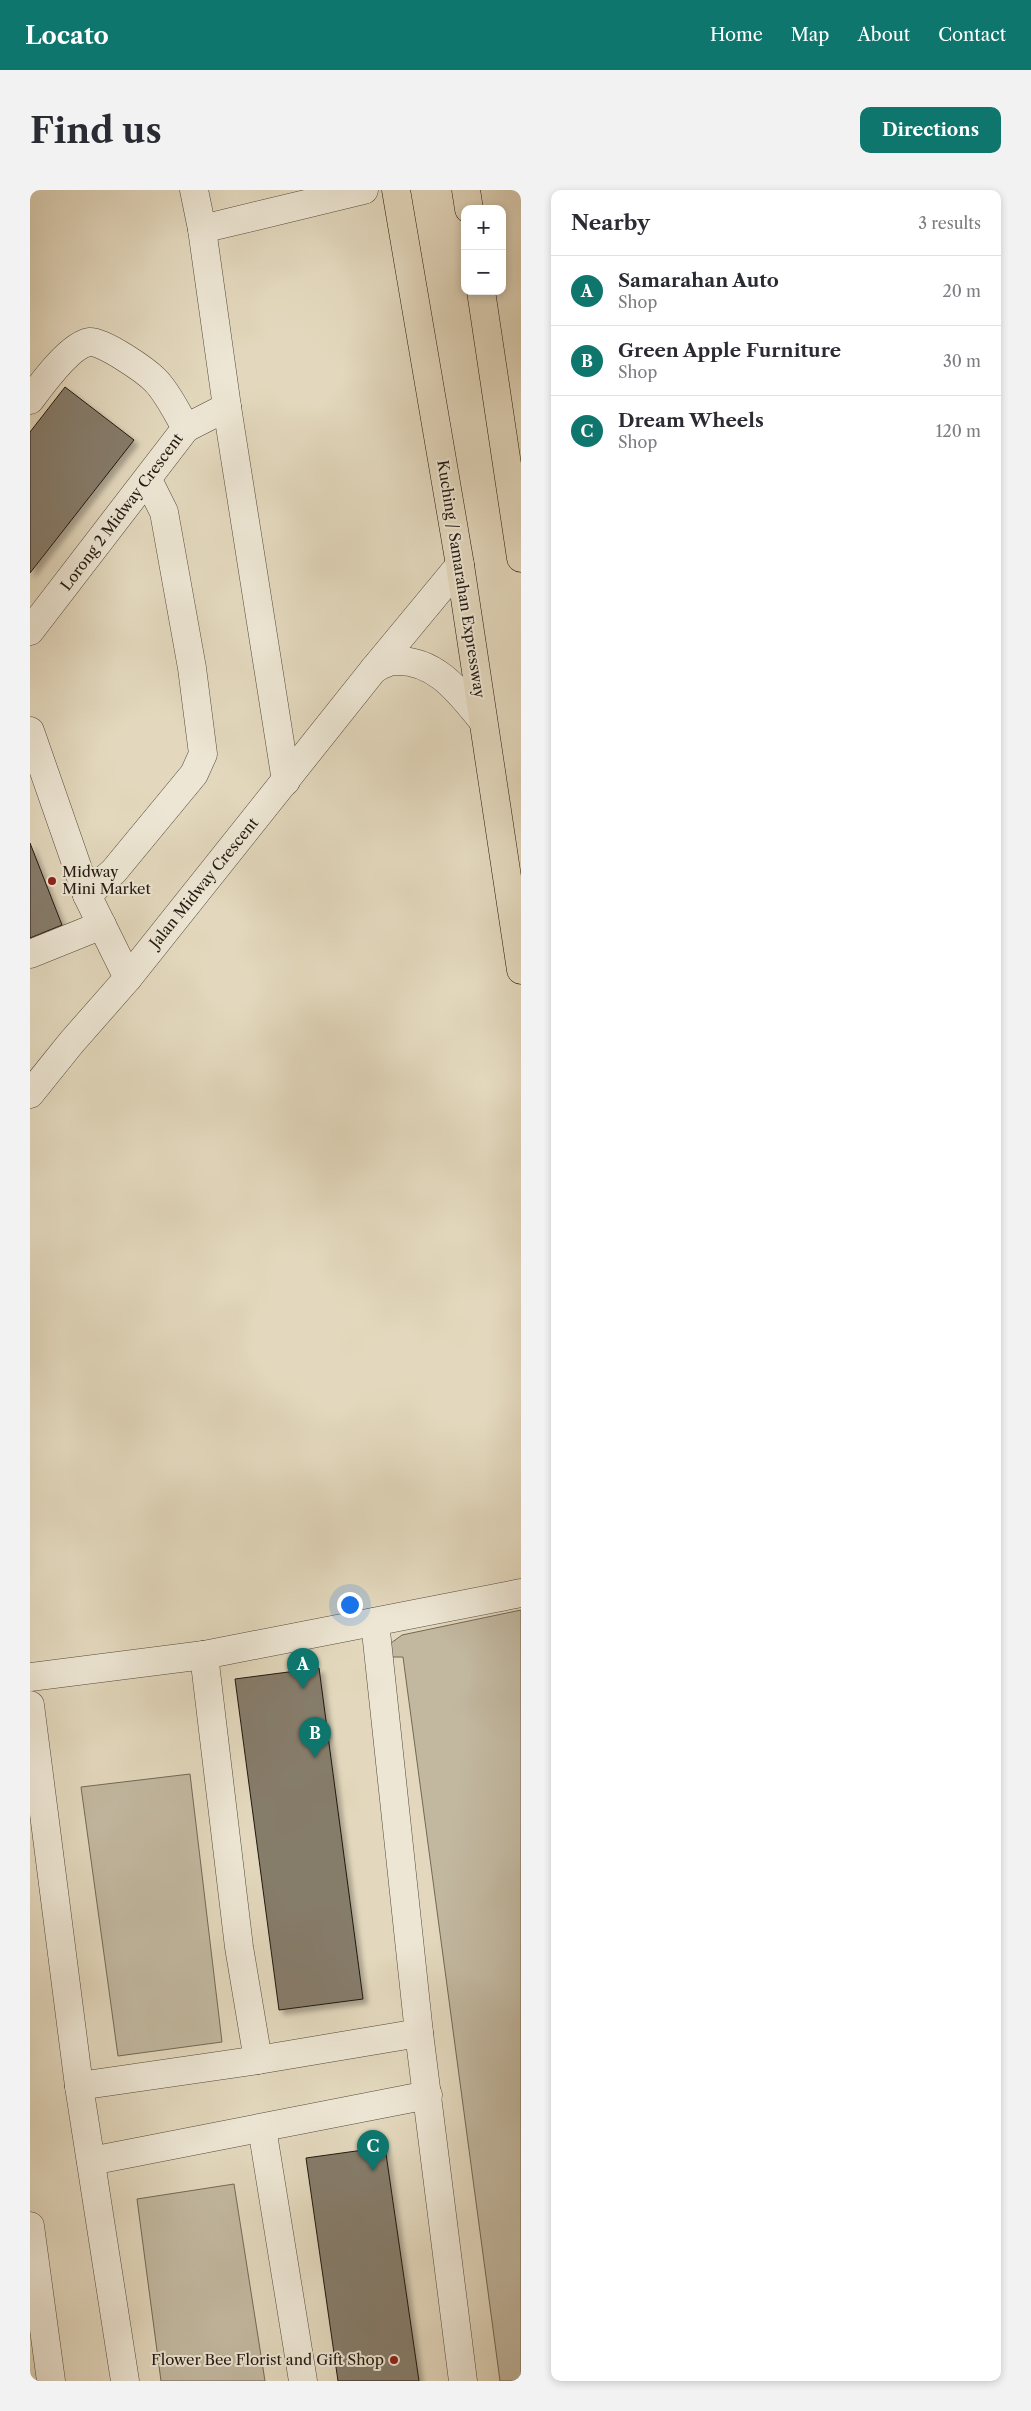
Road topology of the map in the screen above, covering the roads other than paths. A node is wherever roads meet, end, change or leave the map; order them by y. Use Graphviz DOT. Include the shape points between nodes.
graph roads {
  1 [pos="194,190"];
  2 [pos="364,190"];
  3 [pos="396,190"];
  4 [pos="466,190"];
  5 [pos="468,205"];
  6 [pos="202,229"];
  7 [pos="482,295"];
  8 [pos="30,400"];
  9 [pos="227,407"];
  10 [pos="186,428"];
  11 [pos="148,480"];
  12 [pos="521,558"];
  13 [pos="460,565"];
  14 [pos="30,631"];
  15 [pos="374,669"];
  16 [pos="484,721"];
  17 [pos="30,731"];
  18 [pos="286,781"];
  19 [pos="87,895"];
  20 [pos="102,925"];
  21 [pos="30,954"];
  22 [pos="521,970"];
  23 [pos="128,978"];
  24 [pos="30,1094"];
  25 [pos="521,1593"];
  26 [pos="375,1622"];
  27 [pos="204,1655"];
  28 [pos="30,1677"];
  29 [pos="30,1705"];
  30 [pos="419,2033"];
  31 [pos="258,2060"];
  32 [pos="79,2086"];
  33 [pos="428,2095"];
  34 [pos="262,2128"];
  35 [pos="91,2161"];
  36 [pos="30,2226"];
  37 [pos="51,2381"];
  38 [pos="125,2381"];
  39 [pos="303,2381"];
  40 [pos="463,2381"];
  1 -- 6 [label="street"];
  2 -- 6 [label="street"];
  3 -- 13 [label="highway, Kuching / Samarahan Expressway"];
  4 -- 5 [label="highway"];
  6 -- 9 [label="street"];
  7 -- 12 [label="highway"];
  8 -- 10 [label="street" via="47,377 75,350 89,342 103,345 155,380"];
  9 -- 10 [label="street, Lorong 2 Midway Crescent"];
  9 -- 18 [label="street"];
  10 -- 11 [label="street, Lorong 2 Midway Crescent"];
  11 -- 14 [label="street, Lorong 2 Midway Crescent"];
  11 -- 19 [label="street" via="164,512 192,668 203,754 194,774 114,870"];
  13 -- 15 [label="street, Jalan Midway Crescent"];
  13 -- 16 [label="highway, Kuching / Samarahan Expressway"];
  15 -- 16 [label="street" via="394,661 424,664 453,686"];
  15 -- 18 [label="street, Jalan Midway Crescent"];
  16 -- 22 [label="highway, Kuching / Samarahan Expressway"];
  17 -- 19 [label="street"];
  18 -- 23 [label="street, Jalan Midway Crescent"];
  19 -- 20 [label="street"];
  20 -- 21 [label="street"];
  20 -- 23 [label="street"];
  23 -- 24 [label="street, Jalan Midway Crescent"];
  25 -- 26 [label="street"];
  26 -- 27 [label="street"];
  26 -- 30 [label="street"];
  27 -- 28 [label="street"];
  27 -- 31 [label="street" via="239,1947"];
  29 -- 32 [label="street"];
  30 -- 31 [label="street"];
  30 -- 33 [label="street"];
  31 -- 32 [label="street"];
  32 -- 35 [label="street"];
  33 -- 34 [label="street"];
  33 -- 40 [label="street"];
  34 -- 35 [label="street"];
  34 -- 39 [label="street"];
  35 -- 38 [label="street"];
  36 -- 37 [label="street"];
}
